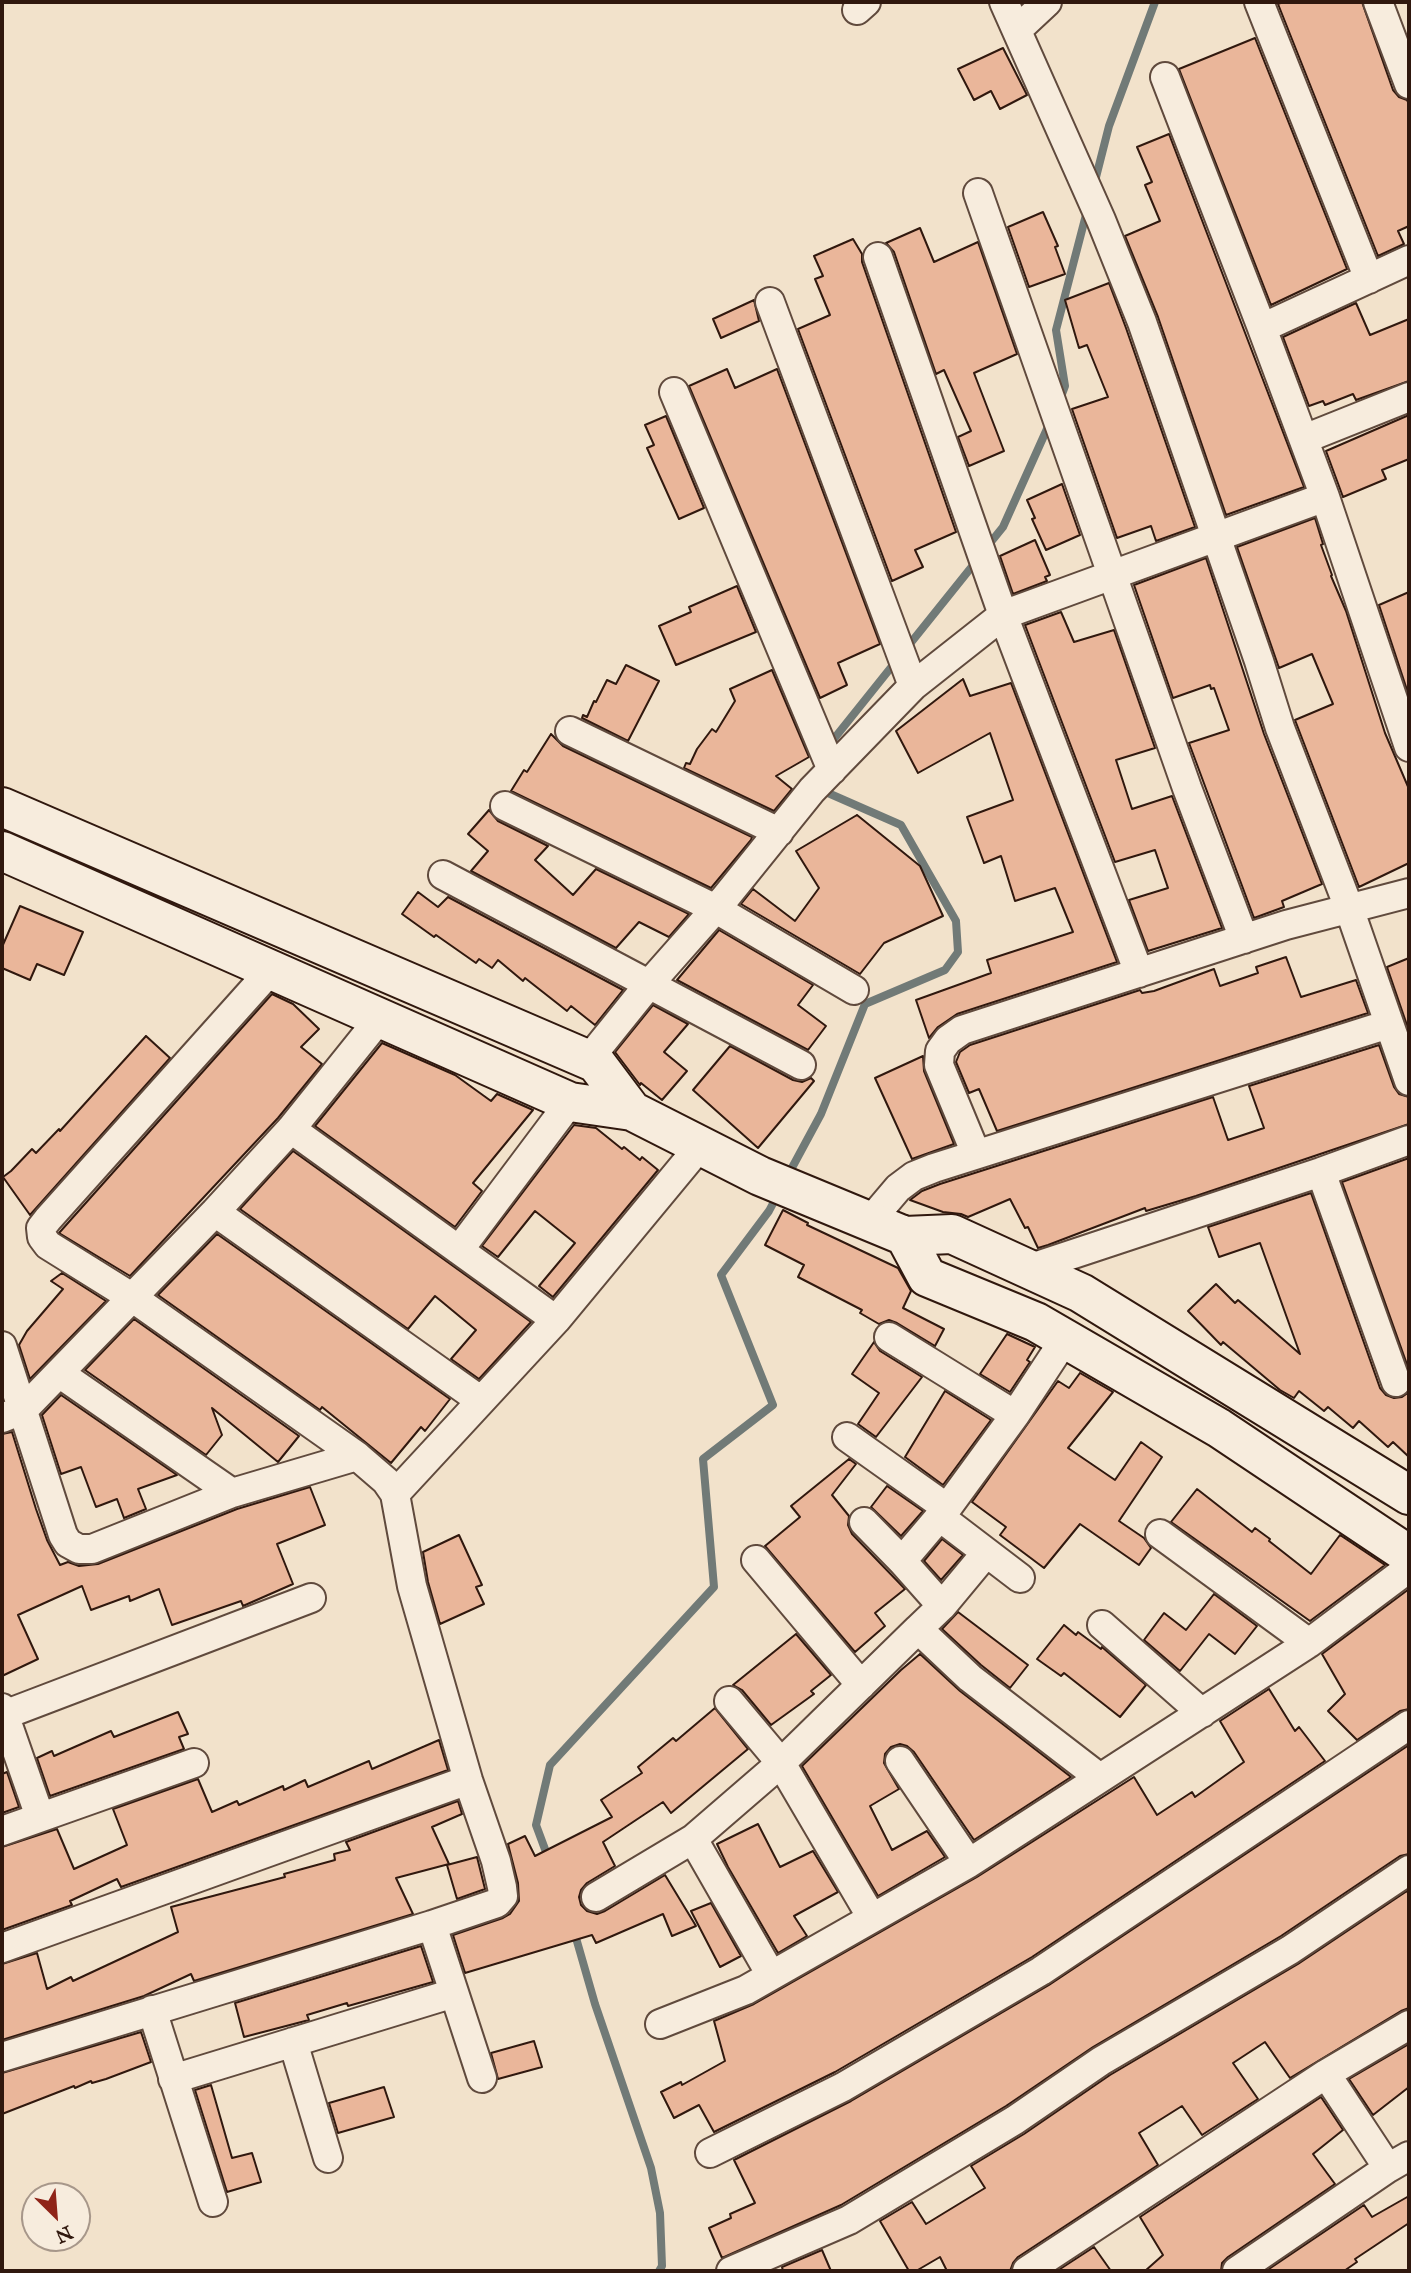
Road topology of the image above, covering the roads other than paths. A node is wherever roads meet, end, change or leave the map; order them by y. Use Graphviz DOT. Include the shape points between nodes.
graph roads {
  1 [pos="1004,2"];
  2 [pos="1046,2"];
  3 [pos="1259,2"];
  4 [pos="1378,2"];
  5 [pos="1017,30"];
  6 [pos="1165,77"];
  7 [pos="1409,84"];
  8 [pos="978,193"];
  9 [pos="877,257"];
  10 [pos="1409,260"];
  11 [pos="1369,279"];
  12 [pos="770,302"];
  13 [pos="1262,328"];
  14 [pos="674,392"];
  15 [pos="1409,397"];
  16 [pos="1304,439"];
  17 [pos="1325,497"];
  18 [pos="1215,537"];
  19 [pos="1112,574"];
  20 [pos="1003,615"];
  21 [pos="911,679"];
  22 [pos="569,731"];
  23 [pos="1409,747"];
  24 [pos="823,767"];
  25 [pos="505,806"];
  26 [pos="2,807"];
  27 [pos="779,832"];
  28 [pos="2,851"];
  29 [pos="443,875"];
  30 [pos="1409,892"];
  31 [pos="1349,908"];
  32 [pos="716,909"];
  33 [pos="1244,939"];
  34 [pos="271,970"];
  35 [pos="1139,973"];
  36 [pos="650,983"];
  37 [pos="853,990"];
  38 [pos="380,1018"];
  39 [pos="1388,1024"];
  40 [pos="588,1060"];
  41 [pos="801,1065"];
  42 [pos="1409,1081"];
  43 [pos="570,1102"];
  44 [pos="632,1111"];
  45 [pos="292,1129"];
  46 [pos="1409,1140"];
  47 [pos="700,1146"];
  48 [pos="976,1154"];
  49 [pos="1321,1172"];
  50 [pos="215,1212"];
  51 [pos="870,1221"];
  52 [pos="905,1236"];
  53 [pos="459,1250"];
  54 [pos="1028,1269"];
  55 [pos="133,1298"];
  56 [pos="556,1320"];
  57 [pos="889,1336"];
  58 [pos="1065,1339"];
  59 [pos="2,1346"];
  60 [pos="59,1373"];
  61 [pos="1396,1382"];
  62 [pos="480,1400"];
  63 [pos="13,1413"];
  64 [pos="1015,1415"];
  65 [pos="847,1437"];
  66 [pos="357,1456"];
  67 [pos="232,1493"];
  68 [pos="395,1494"];
  69 [pos="1409,1495"];
  70 [pos="944,1513"];
  71 [pos="864,1522"];
  72 [pos="1160,1534"];
  73 [pos="986,1553"];
  74 [pos="1409,1555"];
  75 [pos="756,1560"];
  76 [pos="902,1562"];
  77 [pos="1409,1568"];
  78 [pos="1020,1578"];
  79 [pos="311,1598"];
  80 [pos="942,1606"];
  81 [pos="1102,1625"];
  82 [pos="918,1629"];
  83 [pos="1309,1643"];
  84 [pos="861,1685"];
  85 [pos="729,1701"];
  86 [pos="3,1712"];
  87 [pos="1202,1713"];
  88 [pos="1409,1725"];
  89 [pos="900,1761"];
  90 [pos="194,1763"];
  91 [pos="781,1763"];
  92 [pos="1100,1778"];
  93 [pos="467,1780"];
  94 [pos="40,1817"];
  95 [pos="2,1831"];
  96 [pos="693,1839"];
  97 [pos="969,1863"];
  98 [pos="1409,1870"];
  99 [pos="596,1897"];
  100 [pos="872,1918"];
  101 [pos="432,1925"];
  102 [pos="2,1948"];
  103 [pos="771,1975"];
  104 [pos="454,1993"];
  105 [pos="152,2010"];
  106 [pos="660,2024"];
  107 [pos="1409,2025"];
  108 [pos="293,2042"];
  109 [pos="2,2057"];
  110 [pos="1326,2074"];
  111 [pos="481,2078"];
  112 [pos="173,2079"];
  113 [pos="710,2153"];
  114 [pos="328,2158"];
  115 [pos="1402,2164"];
  116 [pos="213,2202"];
  117 [pos="731,2271"];
  118 [pos="1027,2271"];
  119 [pos="1237,2271"];
  1 -- 5 [label="street"];
  2 -- 5 [label="street"];
  3 -- 11 [label="street"];
  4 -- 7 [label="street"];
  5 -- 18 [label="street" via="1147,335"];
  6 -- 13 [label="street"];
  8 -- 19 [label="street"];
  9 -- 20 [label="street"];
  10 -- 11 [label="street"];
  11 -- 13 [label="street"];
  12 -- 21 [label="street"];
  13 -- 16 [label="street"];
  14 -- 24 [label="street"];
  15 -- 16 [label="street"];
  16 -- 17 [label="street"];
  17 -- 18 [label="street"];
  17 -- 23 [label="street"];
  18 -- 19 [label="street"];
  18 -- 31 [label="street" via="1280,728"];
  19 -- 20 [label="street"];
  19 -- 33 [label="street"];
  20 -- 21 [label="street"];
  20 -- 35 [label="street"];
  21 -- 24 [label="street"];
  22 -- 27 [label="street"];
  24 -- 27 [label="street"];
  25 -- 32 [label="street"];
  26 -- 40 [label="main road"];
  27 -- 32 [label="street"];
  28 -- 34 [label="main road"];
  29 -- 36 [label="street"];
  30 -- 31 [label="street"];
  31 -- 33 [label="street"];
  31 -- 39 [label="street"];
  32 -- 36 [label="street"];
  32 -- 37 [label="street"];
  33 -- 35 [label="street"];
  34 -- 38 [label="main road"];
  34 -- 55 [label="street" via="41,1228 48,1245"];
  35 -- 48 [label="street" via="962,1030 948,1040 940,1051 939,1065"];
  36 -- 40 [label="street"];
  36 -- 41 [label="street"];
  38 -- 43 [label="main road"];
  38 -- 45 [label="street"];
  39 -- 42 [label="street"];
  39 -- 48 [label="street"];
  40 -- 44 [label="main road" via="596,1063"];
  43 -- 44 [label="main road"];
  43 -- 53 [label="street"];
  44 -- 47 [label="main road"];
  45 -- 50 [label="street"];
  45 -- 53 [label="street"];
  46 -- 49 [label="street"];
  47 -- 51 [label="main road" via="806,1197"];
  47 -- 56 [label="street"];
  48 -- 51 [label="street" via="914,1176"];
  49 -- 54 [label="street"];
  49 -- 61 [label="street"];
  50 -- 55 [label="street"];
  50 -- 62 [label="street"];
  51 -- 52 [label="main road"];
  52 -- 54 [label="main road" via="952,1234"];
  52 -- 58 [label="main road" via="927,1277 1036,1322"];
  53 -- 56 [label="street"];
  54 -- 69 [label="main road" via="1081,1293"];
  55 -- 60 [label="street"];
  55 -- 66 [label="street"];
  56 -- 62 [label="street"];
  57 -- 64 [label="street"];
  58 -- 64 [label="street"];
  58 -- 74 [label="main road" via="1219,1428"];
  59 -- 63 [label="street"];
  60 -- 63 [label="street"];
  60 -- 67 [label="street"];
  62 -- 68 [label="street"];
  63 -- 67 [label="street" via="63,1535 79,1549 92,1549"];
  64 -- 70 [label="street"];
  65 -- 70 [label="street"];
  66 -- 67 [label="street"];
  66 -- 68 [label="street"];
  68 -- 93 [label="street" via="412,1586"];
  70 -- 73 [label="street"];
  70 -- 76 [label="street"];
  71 -- 76 [label="street"];
  72 -- 83 [label="street"];
  73 -- 78 [label="street"];
  73 -- 80 [label="street"];
  75 -- 84 [label="street"];
  76 -- 80 [label="street"];
  77 -- 83 [label="street"];
  79 -- 86 [label="street"];
  80 -- 82 [label="street"];
  81 -- 87 [label="street"];
  82 -- 84 [label="street"];
  82 -- 92 [label="street" via="970,1678"];
  83 -- 87 [label="street"];
  84 -- 91 [label="street"];
  85 -- 91 [label="street"];
  86 -- 94 [label="street"];
  87 -- 92 [label="street"];
  88 -- 113 [label="street" via="1041,1971 843,2087"];
  89 -- 97 [label="street"];
  90 -- 94 [label="street"];
  91 -- 96 [label="street"];
  91 -- 100 [label="street"];
  92 -- 97 [label="street"];
  93 -- 101 [label="street" via="496,1861 503,1896 497,1903"];
  93 -- 102 [label="street"];
  94 -- 95 [label="street"];
  96 -- 99 [label="street"];
  96 -- 103 [label="street"];
  97 -- 100 [label="street"];
  98 -- 117 [label="street" via="1290,1950 1101,2061 1015,2120 849,2220"];
  100 -- 103 [label="street"];
  101 -- 104 [label="street"];
  101 -- 105 [label="street"];
  103 -- 106 [label="street" via="747,1990"];
  104 -- 108 [label="street"];
  104 -- 111 [label="street"];
  105 -- 109 [label="street"];
  105 -- 112 [label="street"];
  107 -- 110 [label="street"];
  108 -- 112 [label="street"];
  108 -- 114 [label="street"];
  110 -- 115 [label="street"];
  110 -- 118 [label="street"];
  112 -- 116 [label="street"];
  115 -- 119 [label="street"];
}
